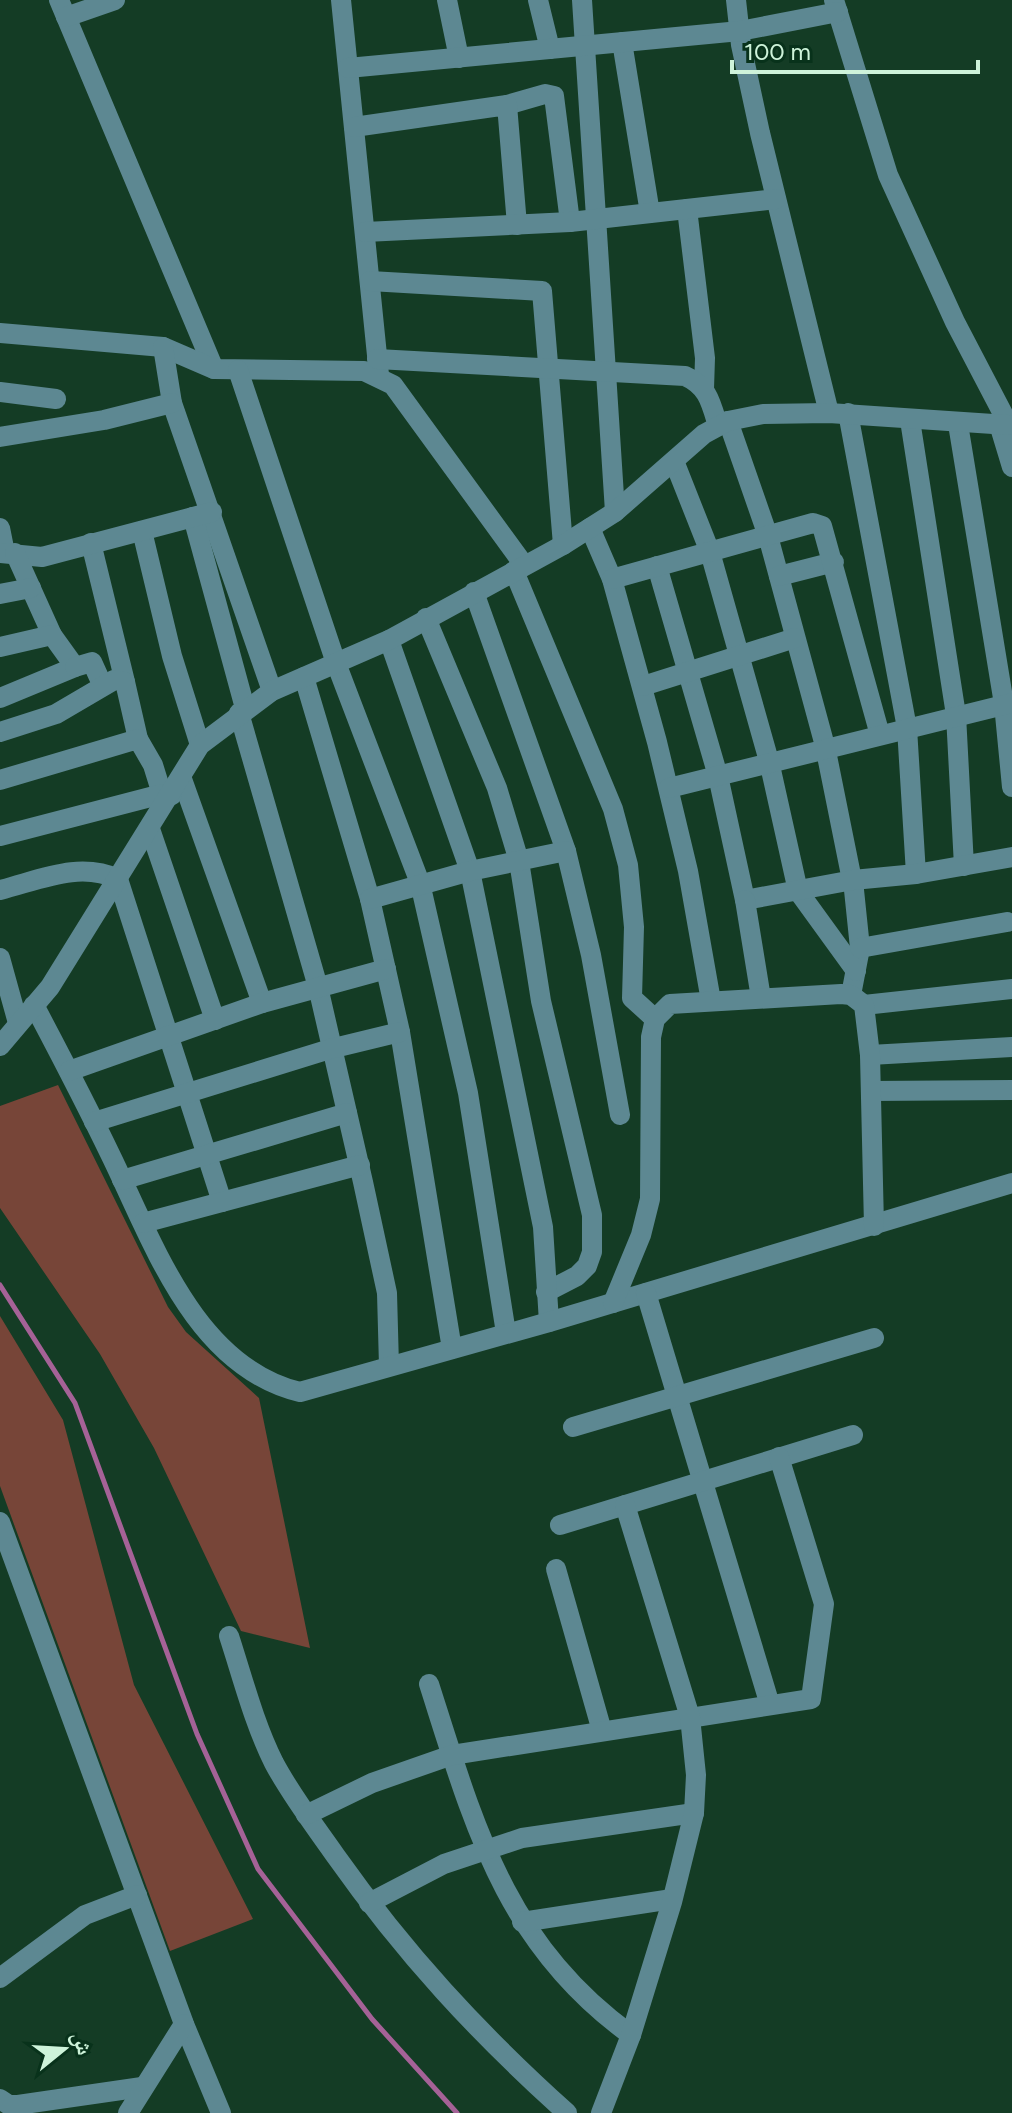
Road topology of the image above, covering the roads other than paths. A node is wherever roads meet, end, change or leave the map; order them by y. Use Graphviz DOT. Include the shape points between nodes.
graph roads {
  1 [pos="115,0"];
  2 [pos="341,0"];
  3 [pos="447,0"];
  4 [pos="538,0"];
  5 [pos="582,0"];
  6 [pos="736,0"];
  7 [pos="836,6"];
  8 [pos="63,9"];
  9 [pos="740,31"];
  10 [pos="622,42"];
  11 [pos="584,46"];
  12 [pos="550,49"];
  13 [pos="459,58"];
  14 [pos="348,68"];
  15 [pos="507,105"];
  16 [pos="354,127"];
  17 [pos="776,199"];
  18 [pos="687,209"];
  19 [pos="650,213"];
  20 [pos="598,220"];
  21 [pos="570,222"];
  22 [pos="517,225"];
  23 [pos="365,232"];
  24 [pos="370,281"];
  25 [pos="0,333"];
  26 [pos="163,347"];
  27 [pos="378,367"];
  28 [pos="214,369"];
  29 [pos="549,369"];
  30 [pos="238,370"];
  31 [pos="607,374"];
  32 [pos="704,389"];
  33 [pos="0,392"];
  34 [pos="56,399"];
  35 [pos="172,403"];
  36 [pos="838,413"];
  37 [pos="910,420"];
  38 [pos="723,424"];
  39 [pos="958,424"];
  40 [pos="1006,427"];
  41 [pos="0,437"];
  42 [pos="674,461"];
  43 [pos="1012,467"];
  44 [pos="615,512"];
  45 [pos="203,514"];
  46 [pos="0,528"];
  47 [pos="590,528"];
  48 [pos="142,531"];
  49 [pos="768,536"];
  50 [pos="91,543"];
  51 [pos="563,545"];
  52 [pos="710,552"];
  53 [pos="7,553"];
  54 [pos="834,562"];
  55 [pos="657,566"];
  56 [pos="519,568"];
  57 [pos="779,576"];
  58 [pos="612,579"];
  59 [pos="31,588"];
  60 [pos="474,592"];
  61 [pos="0,594"];
  62 [pos="426,618"];
  63 [pos="52,635"];
  64 [pos="795,638"];
  65 [pos="389,640"];
  66 [pos="0,647"];
  67 [pos="738,654"];
  68 [pos="336,663"];
  69 [pos="75,667"];
  70 [pos="688,672"];
  71 [pos="304,677"];
  72 [pos="125,682"];
  73 [pos="102,684"];
  74 [pos="643,686"];
  75 [pos="272,691"];
  76 [pos="0,698"];
  77 [pos="1008,703"];
  78 [pos="242,710"];
  79 [pos="956,715"];
  80 [pos="907,728"];
  81 [pos="0,732"];
  82 [pos="880,735"];
  83 [pos="138,739"];
  84 [pos="200,745"];
  85 [pos="825,746"];
  86 [pos="769,761"];
  87 [pos="718,776"];
  88 [pos="0,780"];
  89 [pos="1012,787"];
  90 [pos="669,788"];
  91 [pos="172,789"];
  92 [pos="150,829"];
  93 [pos="0,836"];
  94 [pos="566,851"];
  95 [pos="1012,857"];
  96 [pos="519,861"];
  97 [pos="964,866"];
  98 [pos="470,871"];
  99 [pos="916,874"];
  100 [pos="118,879"];
  101 [pos="853,880"];
  102 [pos="420,883"];
  103 [pos="0,890"];
  104 [pos="798,891"];
  105 [pos="370,899"];
  106 [pos="745,900"];
  107 [pos="1007,922"];
  108 [pos="860,948"];
  109 [pos="0,958"];
  110 [pos="386,969"];
  111 [pos="856,971"];
  112 [pos="318,987"];
  113 [pos="1012,989"];
  114 [pos="761,998"];
  115 [pos="858,1000"];
  116 [pos="711,1001"];
  117 [pos="262,1003"];
  118 [pos="34,1005"];
  119 [pos="655,1019"];
  120 [pos="215,1020"];
  121 [pos="18,1023"];
  122 [pos="400,1032"];
  123 [pos="168,1036"];
  124 [pos="0,1046"];
  125 [pos="1012,1047"];
  126 [pos="330,1049"];
  127 [pos="870,1055"];
  128 [pos="69,1071"];
  129 [pos="1012,1090"];
  130 [pos="871,1091"];
  131 [pos="187,1094"];
  132 [pos="347,1113"];
  133 [pos="620,1115"];
  134 [pos="94,1122"];
  135 [pos="207,1154"];
  136 [pos="360,1165"];
  137 [pos="122,1180"];
  138 [pos="1012,1183"];
  139 [pos="222,1202"];
  140 [pos="143,1223"];
  141 [pos="874,1226"];
  142 [pos="546,1292"];
  143 [pos="646,1293"];
  144 [pos="613,1303"];
  145 [pos="549,1322"];
  146 [pos="506,1333"];
  147 [pos="874,1338"];
  148 [pos="452,1349"];
  149 [pos="389,1366"];
  150 [pos="677,1395"];
  151 [pos="573,1427"];
  152 [pos="853,1435"];
  153 [pos="779,1457"];
  154 [pos="702,1480"];
  155 [pos="625,1505"];
  156 [pos="0,1522"];
  157 [pos="560,1525"];
  158 [pos="556,1569"];
  159 [pos="229,1636"];
  160 [pos="429,1684"];
  161 [pos="770,1705"];
  162 [pos="690,1717"];
  163 [pos="602,1731"];
  164 [pos="452,1755"];
  165 [pos="694,1813"];
  166 [pos="306,1815"];
  167 [pos="486,1848"];
  168 [pos="137,1895"];
  169 [pos="672,1899"];
  170 [pos="369,1903"];
  171 [pos="522,1922"];
  172 [pos="0,1978"];
  173 [pos="184,2024"];
  174 [pos="631,2035"];
  175 [pos="142,2087"];
  176 [pos="0,2099"];
  177 [pos="128,2113"];
  178 [pos="221,2113"];
  179 [pos="567,2113"];
  180 [pos="601,2113"];
  1 -- 8 [label="street"];
  2 -- 14 [label="street"];
  3 -- 13 [label="street"];
  4 -- 12 [label="street"];
  5 -- 11 [label="street"];
  6 -- 9 [label="street"];
  7 -- 9 [label="street"];
  7 -- 40 [label="street" via="888,175"];
  8 -- 28 [label="street"];
  9 -- 10 [label="street"];
  9 -- 17 [label="street"];
  10 -- 11 [label="street"];
  10 -- 19 [label="street"];
  11 -- 12 [label="street"];
  11 -- 20 [label="street"];
  12 -- 13 [label="street"];
  13 -- 14 [label="street"];
  14 -- 16 [label="street"];
  15 -- 16 [label="street"];
  15 -- 21 [label="street" via="554,96"];
  15 -- 22 [label="street"];
  16 -- 23 [label="street"];
  17 -- 18 [label="street"];
  17 -- 36 [label="street"];
  18 -- 19 [label="street"];
  18 -- 32 [label="street"];
  19 -- 20 [label="street"];
  20 -- 21 [label="street"];
  20 -- 31 [label="street"];
  21 -- 22 [label="street"];
  22 -- 23 [label="street"];
  23 -- 24 [label="street"];
  24 -- 27 [label="street"];
  24 -- 29 [label="street" via="542,291"];
  25 -- 26 [label="street"];
  26 -- 28 [label="street"];
  26 -- 35 [label="street"];
  27 -- 29 [label="street"];
  27 -- 30 [label="street"];
  27 -- 56 [label="street"];
  28 -- 30 [label="street"];
  29 -- 31 [label="street"];
  29 -- 51 [label="street"];
  30 -- 68 [label="street"];
  31 -- 32 [label="street" via="685,376"];
  31 -- 44 [label="street"];
  32 -- 38 [label="street"];
  33 -- 34 [label="street"];
  35 -- 41 [label="street"];
  35 -- 45 [label="street"];
  36 -- 37 [label="street"];
  36 -- 38 [label="street" via="763,414"];
  36 -- 80 [label="street"];
  37 -- 39 [label="street"];
  37 -- 79 [label="street"];
  38 -- 42 [label="street"];
  38 -- 49 [label="street"];
  39 -- 40 [label="street"];
  39 -- 77 [label="street"];
  40 -- 43 [label="street"];
  42 -- 44 [label="street"];
  42 -- 52 [label="street"];
  44 -- 47 [label="street"];
  45 -- 48 [label="street"];
  45 -- 75 [label="street"];
  45 -- 78 [label="street"];
  46 -- 53 [label="street"];
  47 -- 51 [label="street"];
  47 -- 58 [label="street"];
  48 -- 50 [label="street"];
  48 -- 84 [label="street"];
  49 -- 52 [label="street"];
  49 -- 54 [label="street" via="818,523 825,529"];
  49 -- 57 [label="street"];
  50 -- 53 [label="street" via="42,557"];
  50 -- 72 [label="street"];
  51 -- 56 [label="street"];
  52 -- 55 [label="street"];
  52 -- 67 [label="street"];
  53 -- 59 [label="street"];
  54 -- 57 [label="street"];
  54 -- 82 [label="street"];
  55 -- 58 [label="street"];
  55 -- 70 [label="street"];
  56 -- 60 [label="street"];
  56 -- 119 [label="street" via="613,809 633,911 632,998"];
  57 -- 64 [label="street"];
  58 -- 74 [label="street"];
  59 -- 61 [label="street"];
  59 -- 63 [label="street"];
  60 -- 62 [label="street"];
  60 -- 94 [label="street"];
  62 -- 65 [label="street"];
  62 -- 96 [label="street" via="497,788"];
  63 -- 66 [label="street"];
  63 -- 69 [label="street"];
  64 -- 67 [label="street"];
  64 -- 85 [label="street"];
  65 -- 68 [label="street"];
  65 -- 98 [label="street"];
  67 -- 70 [label="street"];
  67 -- 86 [label="street"];
  68 -- 71 [label="street"];
  68 -- 102 [label="street"];
  69 -- 73 [label="street" via="92,662"];
  69 -- 76 [label="street"];
  70 -- 74 [label="street"];
  70 -- 87 [label="street"];
  71 -- 75 [label="street"];
  71 -- 105 [label="street"];
  72 -- 73 [label="street"];
  72 -- 83 [label="street"];
  73 -- 81 [label="street" via="56,714"];
  74 -- 90 [label="street"];
  75 -- 78 [label="street"];
  77 -- 79 [label="street"];
  77 -- 89 [label="street"];
  78 -- 84 [label="street"];
  78 -- 112 [label="street"];
  79 -- 80 [label="street"];
  79 -- 97 [label="street"];
  80 -- 82 [label="street"];
  80 -- 99 [label="street"];
  82 -- 85 [label="street"];
  83 -- 88 [label="street"];
  83 -- 91 [label="street"];
  84 -- 91 [label="street"];
  85 -- 86 [label="street"];
  85 -- 101 [label="street"];
  86 -- 87 [label="street"];
  86 -- 104 [label="street"];
  87 -- 90 [label="street"];
  87 -- 106 [label="street"];
  90 -- 116 [label="street"];
  91 -- 92 [label="street"];
  91 -- 93 [label="street"];
  91 -- 117 [label="street"];
  92 -- 100 [label="street"];
  92 -- 120 [label="street"];
  94 -- 96 [label="street"];
  94 -- 133 [label="street"];
  95 -- 97 [label="street"];
  96 -- 98 [label="street"];
  96 -- 142 [label="street" via="541,1001 592,1215 587,1266"];
  97 -- 99 [label="street"];
  98 -- 102 [label="street"];
  98 -- 142 [label="street" via="543,1227"];
  99 -- 101 [label="street"];
  100 -- 103 [label="street" via="75,870"];
  100 -- 118 [label="street"];
  100 -- 123 [label="street"];
  101 -- 104 [label="street"];
  101 -- 108 [label="street"];
  102 -- 105 [label="street"];
  102 -- 146 [label="street" via="468,1093"];
  104 -- 106 [label="street"];
  104 -- 111 [label="street"];
  105 -- 110 [label="street"];
  106 -- 114 [label="street"];
  107 -- 108 [label="street"];
  108 -- 111 [label="street"];
  109 -- 121 [label="street"];
  110 -- 112 [label="street"];
  110 -- 122 [label="street"];
  111 -- 115 [label="street"];
  112 -- 117 [label="street"];
  112 -- 126 [label="street"];
  113 -- 115 [label="street"];
  114 -- 115 [label="street"];
  114 -- 116 [label="street"];
  115 -- 127 [label="street"];
  116 -- 119 [label="street" via="670,1004"];
  117 -- 120 [label="street"];
  118 -- 121 [label="street"];
  118 -- 128 [label="street"];
  119 -- 144 [label="street" via="650,1199"];
  120 -- 123 [label="street"];
  121 -- 124 [label="street"];
  122 -- 126 [label="street"];
  122 -- 148 [label="street"];
  123 -- 128 [label="street"];
  123 -- 131 [label="street"];
  125 -- 127 [label="street"];
  126 -- 131 [label="street"];
  126 -- 132 [label="street"];
  127 -- 130 [label="street"];
  128 -- 134 [label="street"];
  129 -- 130 [label="street"];
  130 -- 141 [label="street"];
  131 -- 134 [label="street"];
  131 -- 135 [label="street"];
  132 -- 135 [label="street"];
  132 -- 136 [label="street"];
  134 -- 137 [label="street"];
  135 -- 137 [label="street"];
  135 -- 139 [label="street"];
  136 -- 139 [label="street"];
  136 -- 149 [label="street" via="387,1293"];
  137 -- 140 [label="street"];
  138 -- 141 [label="street"];
  139 -- 140 [label="street"];
  140 -- 149 [label="street" via="191,1311 248,1371 300,1392"];
  141 -- 143 [label="street"];
  142 -- 145 [label="street"];
  143 -- 144 [label="street"];
  143 -- 150 [label="street"];
  144 -- 145 [label="street"];
  145 -- 146 [label="street"];
  146 -- 148 [label="street"];
  147 -- 150 [label="street"];
  148 -- 149 [label="street"];
  150 -- 151 [label="street"];
  150 -- 154 [label="street"];
  152 -- 153 [label="street"];
  153 -- 154 [label="street"];
  153 -- 161 [label="street" via="824,1604 811,1699"];
  154 -- 155 [label="street"];
  154 -- 161 [label="street"];
  155 -- 157 [label="street"];
  155 -- 162 [label="street"];
  156 -- 168 [label="street"];
  158 -- 163 [label="street"];
  159 -- 166 [label="street" via="260,1733"];
  160 -- 164 [label="street"];
  161 -- 162 [label="street"];
  162 -- 163 [label="street"];
  162 -- 165 [label="street"];
  163 -- 164 [label="street"];
  164 -- 166 [label="street" via="372,1783"];
  164 -- 167 [label="street"];
  165 -- 167 [label="street" via="562,1830"];
  165 -- 169 [label="street"];
  166 -- 170 [label="street"];
  167 -- 170 [label="street"];
  167 -- 171 [label="street"];
  168 -- 172 [label="street" via="85,1915"];
  168 -- 173 [label="street"];
  169 -- 171 [label="street"];
  169 -- 174 [label="street"];
  170 -- 179 [label="street" via="488,2042"];
  171 -- 174 [label="street" via="571,1985"];
  173 -- 175 [label="street"];
  173 -- 178 [label="street"];
  174 -- 180 [label="street"];
  175 -- 176 [label="street" via="18,2105"];
  175 -- 177 [label="street"];
}
